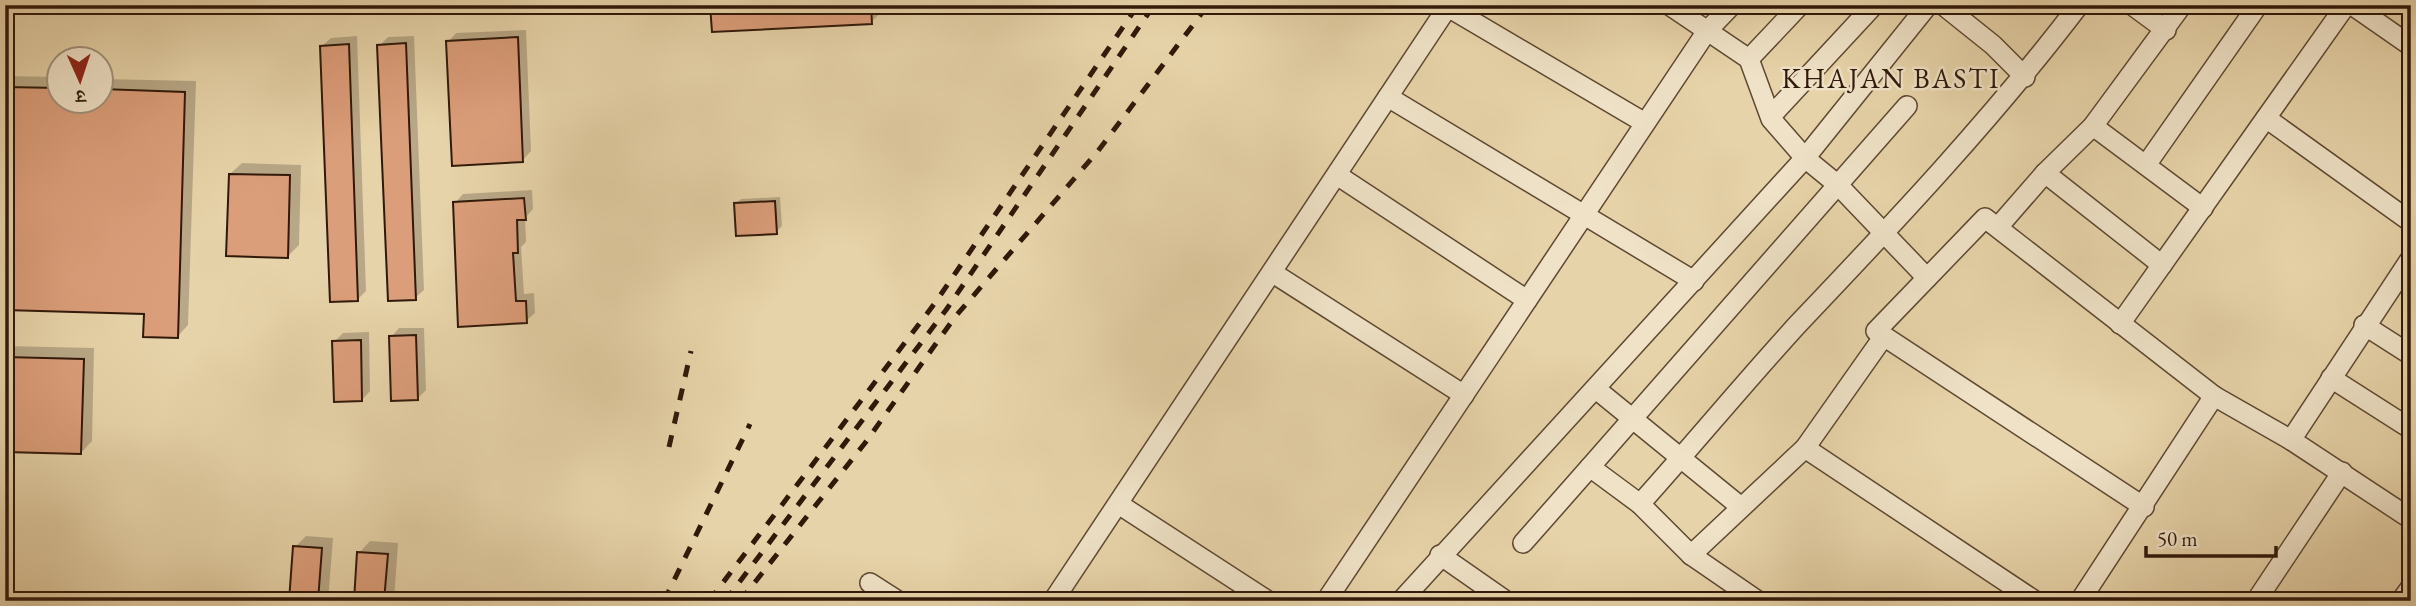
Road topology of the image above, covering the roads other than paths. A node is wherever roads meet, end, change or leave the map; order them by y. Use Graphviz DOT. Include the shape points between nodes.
graph roads {
  1 [pos="1669,5"];
  2 [pos="1732,5"];
  3 [pos="1800,5"];
  4 [pos="1874,5"];
  5 [pos="1928,5"];
  6 [pos="1943,5"];
  7 [pos="2079,5"];
  8 [pos="2132,5"];
  9 [pos="2182,5"];
  10 [pos="2258,5"];
  11 [pos="2346,5"];
  12 [pos="2352,5"];
  13 [pos="1448,6"];
  14 [pos="2166,30"];
  15 [pos="1707,31"];
  16 [pos="2411,46"];
  17 [pos="1749,60"];
  18 [pos="2025,77"];
  19 [pos="1388,97"];
  20 [pos="1907,106"];
  21 [pos="1770,116"];
  22 [pos="2266,118"];
  23 [pos="1645,123"];
  24 [pos="2093,126"];
  25 [pos="1805,158"];
  26 [pos="2146,165"];
  27 [pos="2045,173"];
  28 [pos="1337,175"];
  29 [pos="1838,185"];
  30 [pos="2203,208"];
  31 [pos="1584,215"];
  32 [pos="2411,222"];
  33 [pos="1998,227"];
  34 [pos="1885,234"];
  35 [pos="2411,258"];
  36 [pos="2162,265"];
  37 [pos="1273,273"];
  38 [pos="1927,278"];
  39 [pos="1694,281"];
  40 [pos="1527,300"];
  41 [pos="2120,324"];
  42 [pos="2364,325"];
  43 [pos="1884,336"];
  44 [pos="2411,355"];
  45 [pos="2331,378"];
  46 [pos="1596,389"];
  47 [pos="1464,395"];
  48 [pos="2214,396"];
  49 [pos="1632,417"];
  50 [pos="2411,429"];
  51 [pos="2291,440"];
  52 [pos="1805,448"];
  53 [pos="1680,459"];
  54 [pos="1590,467"];
  55 [pos="2342,472"];
  56 [pos="1640,504"];
  57 [pos="1120,505"];
  58 [pos="1741,507"];
  59 [pos="2144,507"];
  60 [pos="2411,519"];
  61 [pos="1523,543"];
  62 [pos="1440,555"];
  63 [pos="1691,555"];
  64 [pos="870,583"];
  65 [pos="2411,587"];
  66 [pos="898,601"];
  67 [pos="1053,601"];
  68 [pos="1268,601"];
  69 [pos="1326,601"];
  70 [pos="1401,601"];
  71 [pos="1506,601"];
  72 [pos="1758,601"];
  73 [pos="2035,601"];
  74 [pos="2080,601"];
  75 [pos="2256,601"];
  76 [pos="2401,601"];
  1 -- 15 [label="street"];
  2 -- 15 [label="street"];
  3 -- 17 [label="street"];
  4 -- 21 [label="street"];
  5 -- 25 [label="street"];
  6 -- 18 [label="street"];
  7 -- 18 [label="street"];
  8 -- 14 [label="street"];
  9 -- 14 [label="street"];
  10 -- 26 [label="street"];
  11 -- 22 [label="street"];
  12 -- 16 [label="street"];
  13 -- 19 [label="street"];
  13 -- 23 [label="street"];
  14 -- 24 [label="street"];
  15 -- 17 [label="street"];
  15 -- 23 [label="street"];
  17 -- 21 [label="street"];
  18 -- 34 [label="street"];
  19 -- 28 [label="street"];
  19 -- 31 [label="street"];
  20 -- 29 [label="street"];
  21 -- 25 [label="street"];
  22 -- 30 [label="street"];
  22 -- 32 [label="street"];
  23 -- 31 [label="street"];
  24 -- 26 [label="street"];
  24 -- 27 [label="street"];
  25 -- 29 [label="street"];
  25 -- 39 [label="street"];
  26 -- 30 [label="street"];
  27 -- 33 [label="street"];
  27 -- 36 [label="street"];
  28 -- 37 [label="street"];
  28 -- 40 [label="street"];
  29 -- 34 [label="street"];
  29 -- 49 [label="street"];
  30 -- 36 [label="street"];
  31 -- 39 [label="street"];
  31 -- 40 [label="street"];
  33 -- 38 [label="street" via="1985,218"];
  33 -- 41 [label="street"];
  34 -- 38 [label="street"];
  34 -- 53 [label="street"];
  35 -- 42 [label="street"];
  36 -- 41 [label="street"];
  37 -- 47 [label="street"];
  37 -- 57 [label="street"];
  38 -- 43 [label="street" via="1876,331"];
  39 -- 46 [label="street"];
  40 -- 47 [label="street"];
  41 -- 48 [label="street"];
  42 -- 44 [label="street"];
  42 -- 45 [label="street"];
  43 -- 52 [label="street"];
  43 -- 59 [label="street"];
  45 -- 50 [label="street"];
  45 -- 51 [label="street"];
  46 -- 49 [label="street"];
  46 -- 62 [label="street"];
  47 -- 69 [label="street"];
  48 -- 51 [label="street"];
  48 -- 59 [label="street"];
  49 -- 53 [label="street"];
  49 -- 54 [label="street"];
  51 -- 55 [label="street"];
  52 -- 58 [label="street"];
  52 -- 73 [label="street"];
  53 -- 56 [label="street"];
  53 -- 58 [label="street"];
  54 -- 56 [label="street"];
  54 -- 61 [label="street"];
  55 -- 60 [label="street"];
  55 -- 75 [label="street"];
  56 -- 63 [label="street"];
  57 -- 67 [label="street"];
  57 -- 68 [label="street"];
  58 -- 63 [label="street"];
  59 -- 74 [label="street"];
  62 -- 70 [label="street"];
  62 -- 71 [label="street"];
  63 -- 72 [label="street"];
  64 -- 66 [label="street"];
  65 -- 76 [label="street"];
}
